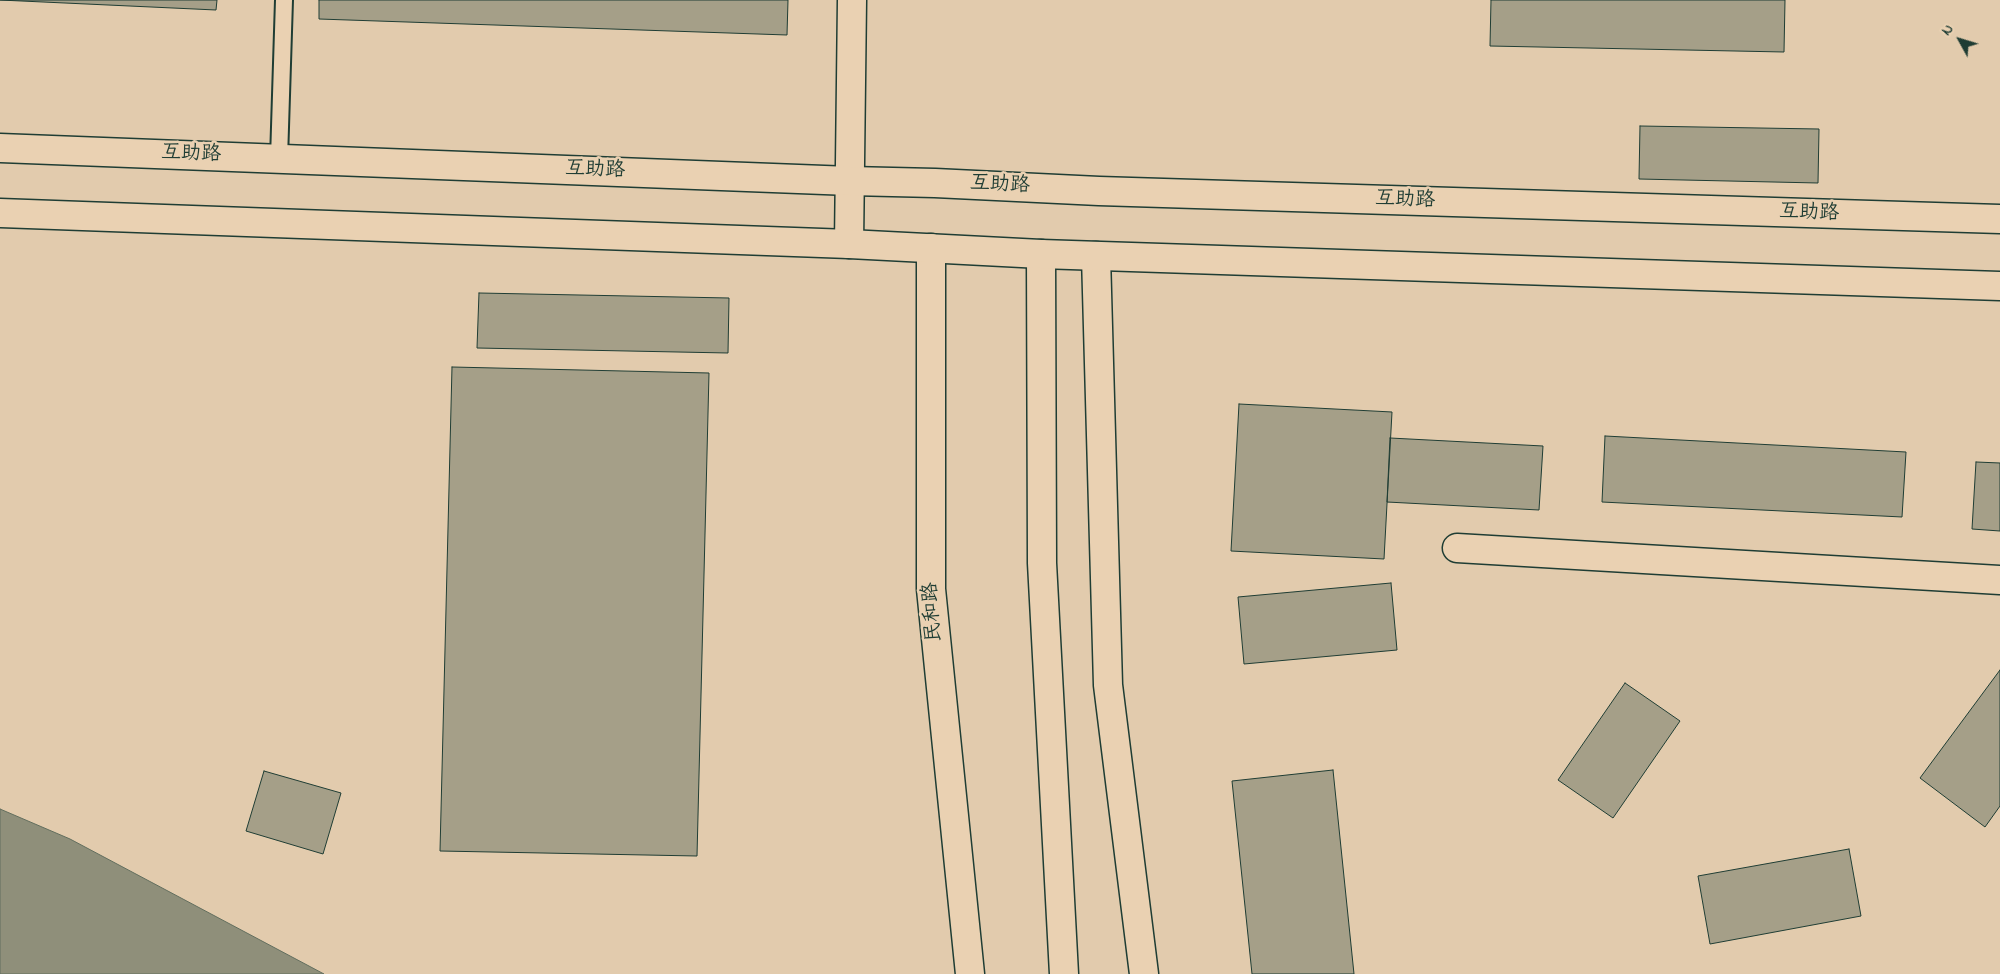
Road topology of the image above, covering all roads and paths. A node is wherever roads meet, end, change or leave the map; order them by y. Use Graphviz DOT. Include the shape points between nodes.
graph roads {
  1 [pos="284,0"];
  2 [pos="852,0"];
  3 [pos="0,148"];
  4 [pos="279,158"];
  5 [pos="850,181"];
  6 [pos="0,213"];
  7 [pos="2000,219"];
  8 [pos="849,244"];
  9 [pos="931,248"];
  10 [pos="1041,254"];
  11 [pos="1096,256"];
  12 [pos="2000,286"];
  13 [pos="1457,548"];
  14 [pos="2000,580"];
  15 [pos="970,974"];
  16 [pos="1064,974"];
  17 [pos="1144,974"];
  1 -- 4 [label="lane"];
  2 -- 5 [label="main road"];
  3 -- 4 [label="main road, 互助路"];
  4 -- 5 [label="main road, 互助路"];
  5 -- 7 [label="main road, 互助路"];
  5 -- 8 [label="main road"];
  6 -- 8 [label="main road"];
  8 -- 9 [label="main road"];
  9 -- 10 [label="main road"];
  9 -- 15 [label="main road, 民和路" via="931,589"];
  10 -- 11 [label="main road"];
  10 -- 16 [label="main road" via="1042,563"];
  11 -- 12 [label="main road"];
  11 -- 17 [label="main road" via="1108,685"];
  13 -- 14 [label="main road"];
}
